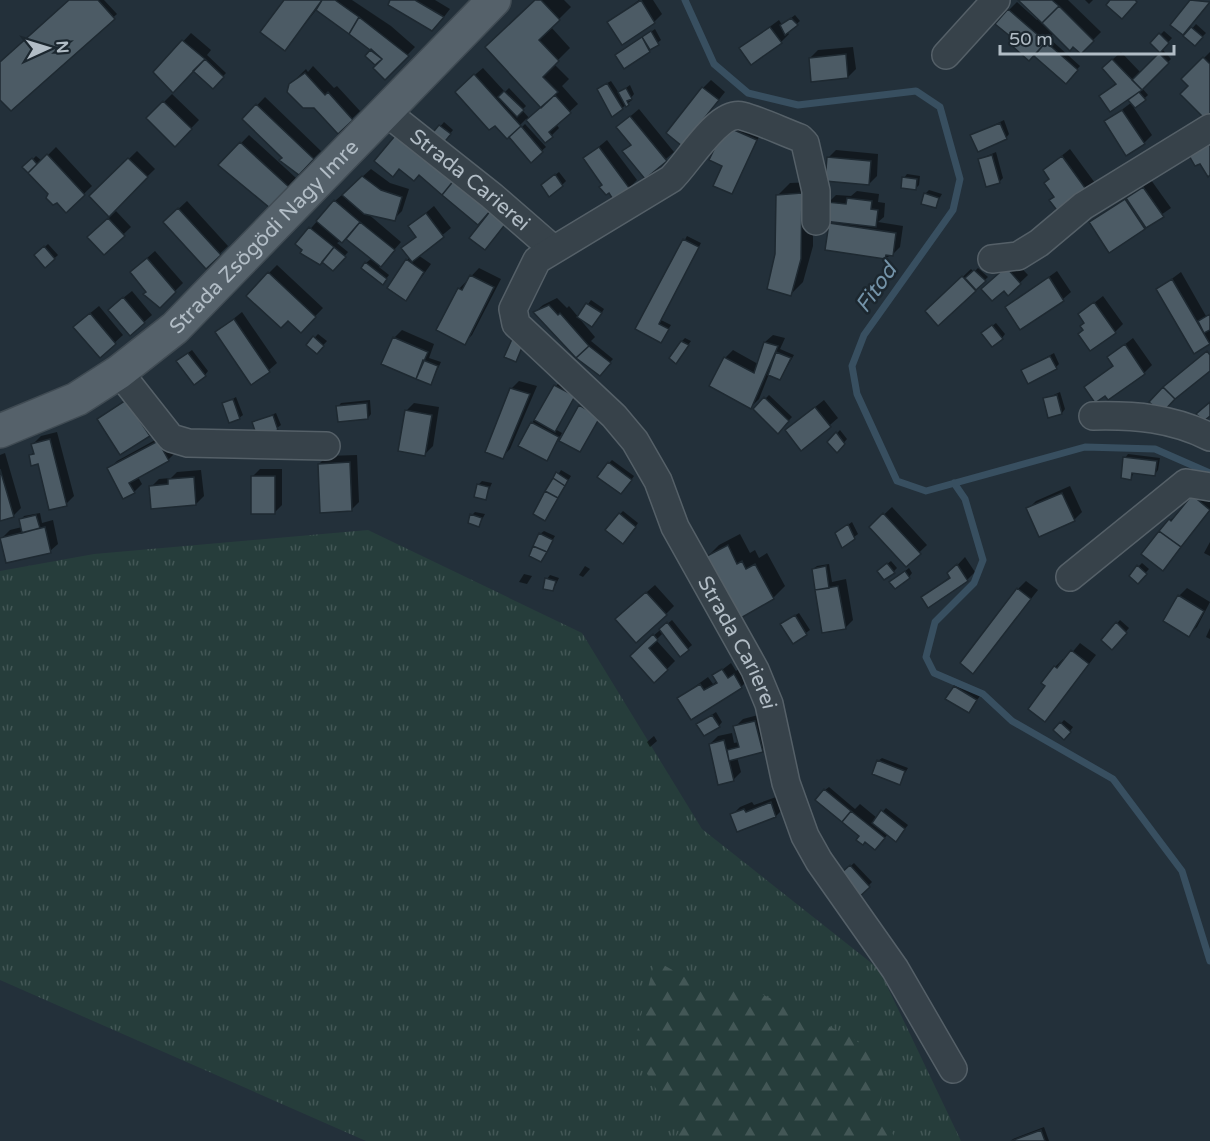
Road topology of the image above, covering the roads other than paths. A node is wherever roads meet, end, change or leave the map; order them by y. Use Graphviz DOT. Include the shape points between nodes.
graph roads {
  1 [pos="494,0"];
  2 [pos="996,0"];
  3 [pos="946,55"];
  4 [pos="386,112"];
  5 [pos="1210,128"];
  6 [pos="816,221"];
  7 [pos="553,249"];
  8 [pos="992,259"];
  9 [pos="119,372"];
  10 [pos="1093,416"];
  11 [pos="0,430"];
  12 [pos="1210,437"];
  13 [pos="326,446"];
  14 [pos="1210,487"];
  15 [pos="1070,577"];
  16 [pos="953,1069"];
  1 -- 4 [label="main road, Strada Zsögödi Nagy Imre"];
  2 -- 3 [label="street"];
  4 -- 7 [label="street, Strada Carierei"];
  4 -- 9 [label="main road, Strada Zsögödi Nagy Imre" via="175,328"];
  5 -- 8 [label="street" via="1083,206 1018,256"];
  6 -- 7 [label="street, Strada Carierei" via="816,191 805,143 740,115 727,116 671,179"];
  7 -- 16 [label="street, Strada Carierei" via="537,260 523,286 513,309 516,324 614,416 635,441 658,481 675,527 755,670 769,704 791,801 805,836 895,969"];
  9 -- 11 [label="main road, Strada Zsögödi Nagy Imre" via="76,399"];
  9 -- 13 [label="street" via="171,438 188,443"];
  10 -- 12 [label="street" via="1151,417"];
  14 -- 15 [label="street" via="1186,483"];
}
